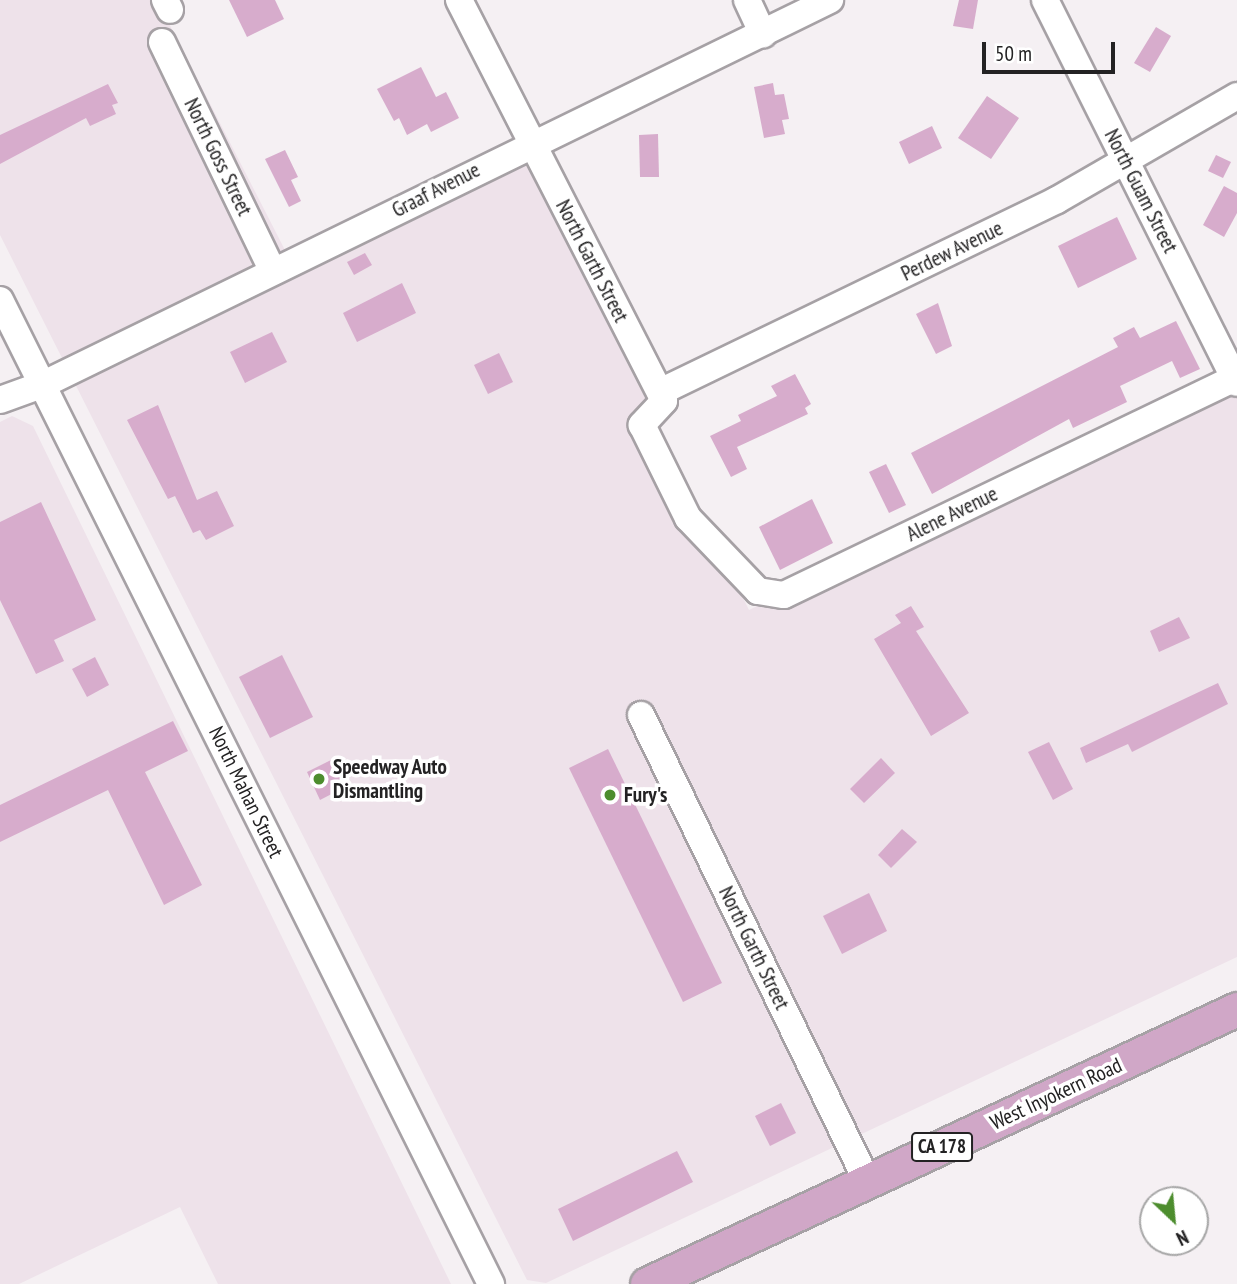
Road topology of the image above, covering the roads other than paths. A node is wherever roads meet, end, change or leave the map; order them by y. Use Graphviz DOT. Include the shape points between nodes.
graph roads {
  1 [pos="459,0"];
  2 [pos="747,0"];
  3 [pos="830,0"];
  4 [pos="1045,0"];
  5 [pos="763,34"];
  6 [pos="162,42"];
  7 [pos="1237,96"];
  8 [pos="531,143"];
  9 [pos="1124,158"];
  10 [pos="273,272"];
  11 [pos="0,300"];
  12 [pos="1236,380"];
  13 [pos="44,384"];
  14 [pos="660,392"];
  15 [pos="0,400"];
  16 [pos="641,715"];
  17 [pos="1237,1009"];
  18 [pos="867,1181"];
  19 [pos="491,1284"];
  20 [pos="647,1284"];
  1 -- 8 [label="street, North Garth Street"];
  2 -- 5 [label="street"];
  3 -- 5 [label="street, Graaf Avenue"];
  4 -- 9 [label="street, North Guam Street"];
  5 -- 8 [label="street, Graaf Avenue"];
  6 -- 10 [label="street, North Goss Street"];
  7 -- 9 [label="street, Perdew Avenue"];
  8 -- 10 [label="street, Graaf Avenue"];
  8 -- 14 [label="street, North Garth Street"];
  9 -- 12 [label="street, North Guam Street"];
  9 -- 14 [label="street, Perdew Avenue" via="1057,200"];
  10 -- 13 [label="street, Graaf Avenue"];
  11 -- 13 [label="street, North Mahan Street"];
  12 -- 14 [label="street, Alene Avenue" via="784,595 758,591 688,518 642,425 664,401"];
  13 -- 15 [label="street, Graaf Avenue"];
  13 -- 19 [label="street, North Mahan Street"];
  16 -- 18 [label="street, North Garth Street"];
  17 -- 18 [label="main road, West Inyokern Road / CA 178"];
  18 -- 20 [label="main road, West Inyokern Road / CA 178"];
}
